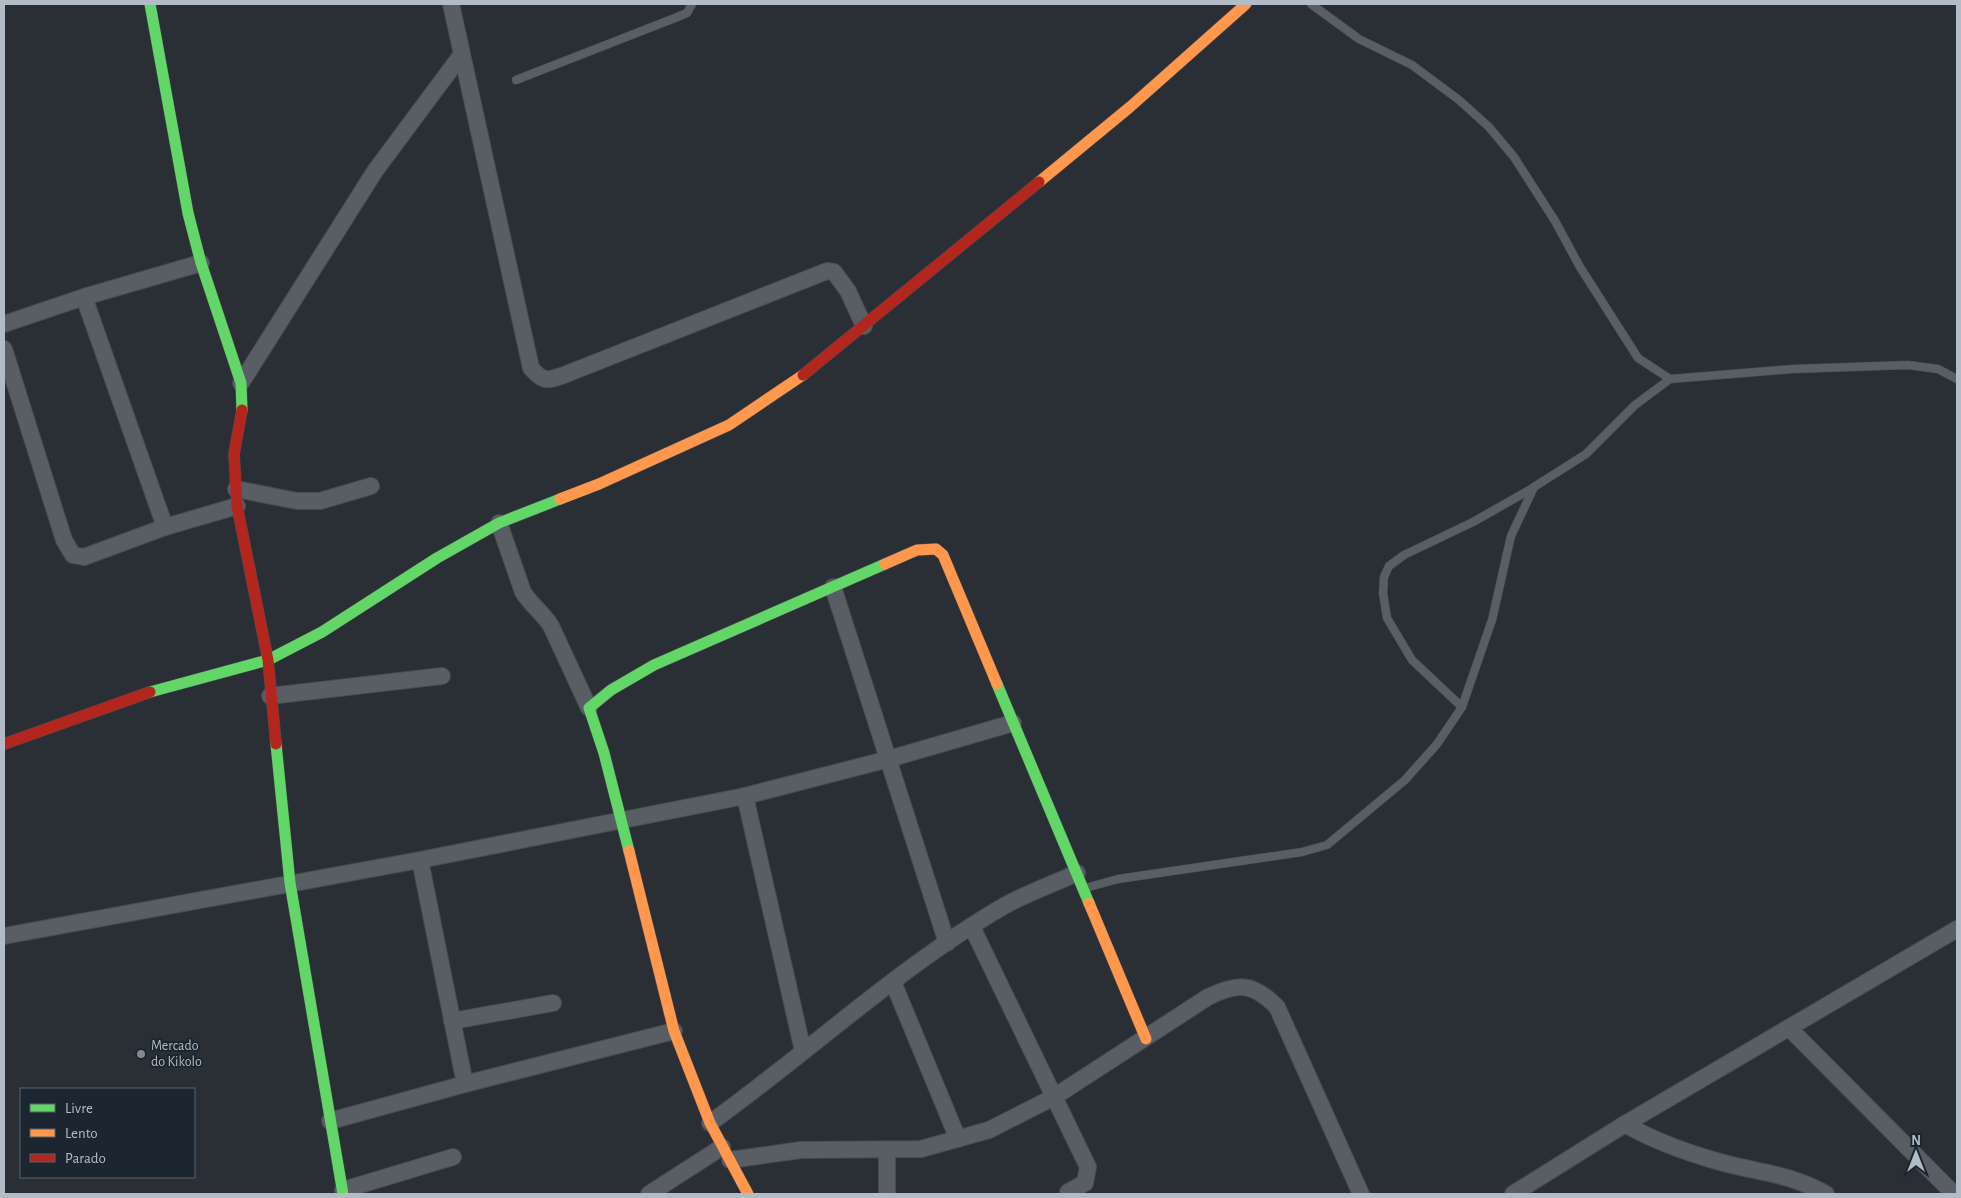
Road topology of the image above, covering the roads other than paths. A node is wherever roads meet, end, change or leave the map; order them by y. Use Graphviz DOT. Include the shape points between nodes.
graph roads {
  1 [pos="150,4"];
  2 [pos="451,4"];
  3 [pos="692,4"];
  4 [pos="1246,4"];
  5 [pos="1311,4"];
  6 [pos="462,54"];
  7 [pos="516,80"];
  8 [pos="201,263"];
  9 [pos="84,297"];
  10 [pos="4,324"];
  11 [pos="864,326"];
  12 [pos="4,349"];
  13 [pos="1670,378"];
  14 [pos="1957,379"];
  15 [pos="241,383"];
  16 [pos="371,486"];
  17 [pos="1534,487"];
  18 [pos="236,489"];
  19 [pos="237,506"];
  20 [pos="499,523"];
  21 [pos="165,527"];
  22 [pos="833,587"];
  23 [pos="268,660"];
  24 [pos="442,676"];
  25 [pos="270,696"];
  26 [pos="1462,707"];
  27 [pos="590,708"];
  28 [pos="1013,722"];
  29 [pos="4,744"];
  30 [pos="889,759"];
  31 [pos="745,796"];
  32 [pos="621,822"];
  33 [pos="420,860"];
  34 [pos="1080,881"];
  35 [pos="290,883"];
  36 [pos="972,927"];
  37 [pos="1957,928"];
  38 [pos="4,936"];
  39 [pos="947,943"];
  40 [pos="893,982"];
  41 [pos="553,1003"];
  42 [pos="452,1021"];
  43 [pos="1789,1028"];
  44 [pos="674,1031"];
  45 [pos="1146,1039"];
  46 [pos="803,1051"];
  47 [pos="465,1084"];
  48 [pos="1054,1097"];
  49 [pos="330,1121"];
  50 [pos="710,1123"];
  51 [pos="1625,1124"];
  52 [pos="958,1139"];
  53 [pos="887,1150"];
  54 [pos="726,1154"];
  55 [pos="453,1157"];
  56 [pos="1530,1190"];
  57 [pos="343,1192"];
  58 [pos="1068,1192"];
  59 [pos="649,1194"];
  60 [pos="748,1194"];
  61 [pos="887,1194"];
  62 [pos="1361,1194"];
  63 [pos="1513,1194"];
  64 [pos="1826,1194"];
  65 [pos="1954,1194"];
  1 -- 8 [label="street" via="188,213"];
  2 -- 6 [label="street"];
  3 -- 7 [label="lane" via="687,13"];
  4 -- 11 [label="street" via="1130,107"];
  5 -- 13 [label="lane" via="1359,39 1412,65 1490,127 1514,157 1638,358"];
  6 -- 11 [label="street" via="531,368 539,378 549,380 564,376 827,271 834,272 841,280"];
  6 -- 15 [label="street" via="375,172"];
  8 -- 9 [label="street"];
  8 -- 15 [label="street"];
  9 -- 10 [label="street"];
  9 -- 21 [label="street"];
  11 -- 20 [label="street" via="817,366 729,426 599,484"];
  12 -- 21 [label="street" via="64,540 73,555 84,557"];
  13 -- 14 [label="lane" via="1908,365 1938,369"];
  13 -- 17 [label="lane" via="1635,405 1586,454"];
  15 -- 18 [label="street" via="243,406 234,454"];
  16 -- 18 [label="street" via="312,501 264,496"];
  17 -- 26 [label="lane" via="1511,536 1492,620"];
  17 -- 26 [label="lane" via="1404,556 1389,566 1384,577 1387,618 1412,660"];
  18 -- 19 [label="street"];
  19 -- 21 [label="street"];
  19 -- 23 [label="street"];
  20 -- 23 [label="street" via="437,558 322,632"];
  20 -- 27 [label="street" via="523,592 551,626"];
  22 -- 27 [label="street" via="654,665 612,690"];
  22 -- 28 [label="street" via="917,550 936,549 943,555"];
  22 -- 30 [label="street"];
  23 -- 25 [label="street"];
  23 -- 29 [label="street" via="148,692"];
  24 -- 25 [label="street"];
  25 -- 35 [label="street"];
  26 -- 34 [label="lane" via="1437,744 1405,780 1327,845 1302,852 1118,879"];
  27 -- 32 [label="street"];
  28 -- 30 [label="street"];
  28 -- 34 [label="street"];
  30 -- 31 [label="street"];
  30 -- 39 [label="street"];
  31 -- 32 [label="street"];
  31 -- 46 [label="street"];
  32 -- 33 [label="street"];
  32 -- 44 [label="street"];
  33 -- 35 [label="street"];
  33 -- 42 [label="street"];
  34 -- 36 [label="street" via="1006,905"];
  34 -- 45 [label="street"];
  35 -- 38 [label="street"];
  35 -- 49 [label="street"];
  36 -- 39 [label="street"];
  36 -- 48 [label="street"];
  37 -- 43 [label="street"];
  39 -- 40 [label="street"];
  40 -- 46 [label="street"];
  40 -- 52 [label="street"];
  41 -- 42 [label="street"];
  42 -- 47 [label="street"];
  43 -- 51 [label="street"];
  43 -- 65 [label="street"];
  44 -- 47 [label="street"];
  44 -- 50 [label="street"];
  45 -- 48 [label="street"];
  45 -- 62 [label="street" via="1228,987 1262,992 1277,1007"];
  46 -- 50 [label="street" via="766,1083"];
  47 -- 49 [label="street"];
  48 -- 52 [label="street" via="988,1130"];
  48 -- 58 [label="street" via="1088,1167 1085,1183"];
  49 -- 57 [label="street"];
  50 -- 54 [label="street"];
  51 -- 56 [label="street"];
  51 -- 64 [label="street" via="1660,1141 1720,1162 1797,1179"];
  52 -- 53 [label="street" via="921,1149"];
  53 -- 54 [label="street"];
  53 -- 61 [label="street"];
  54 -- 59 [label="street"];
  54 -- 60 [label="street"];
  55 -- 57 [label="street"];
  56 -- 63 [label="street"];
}
